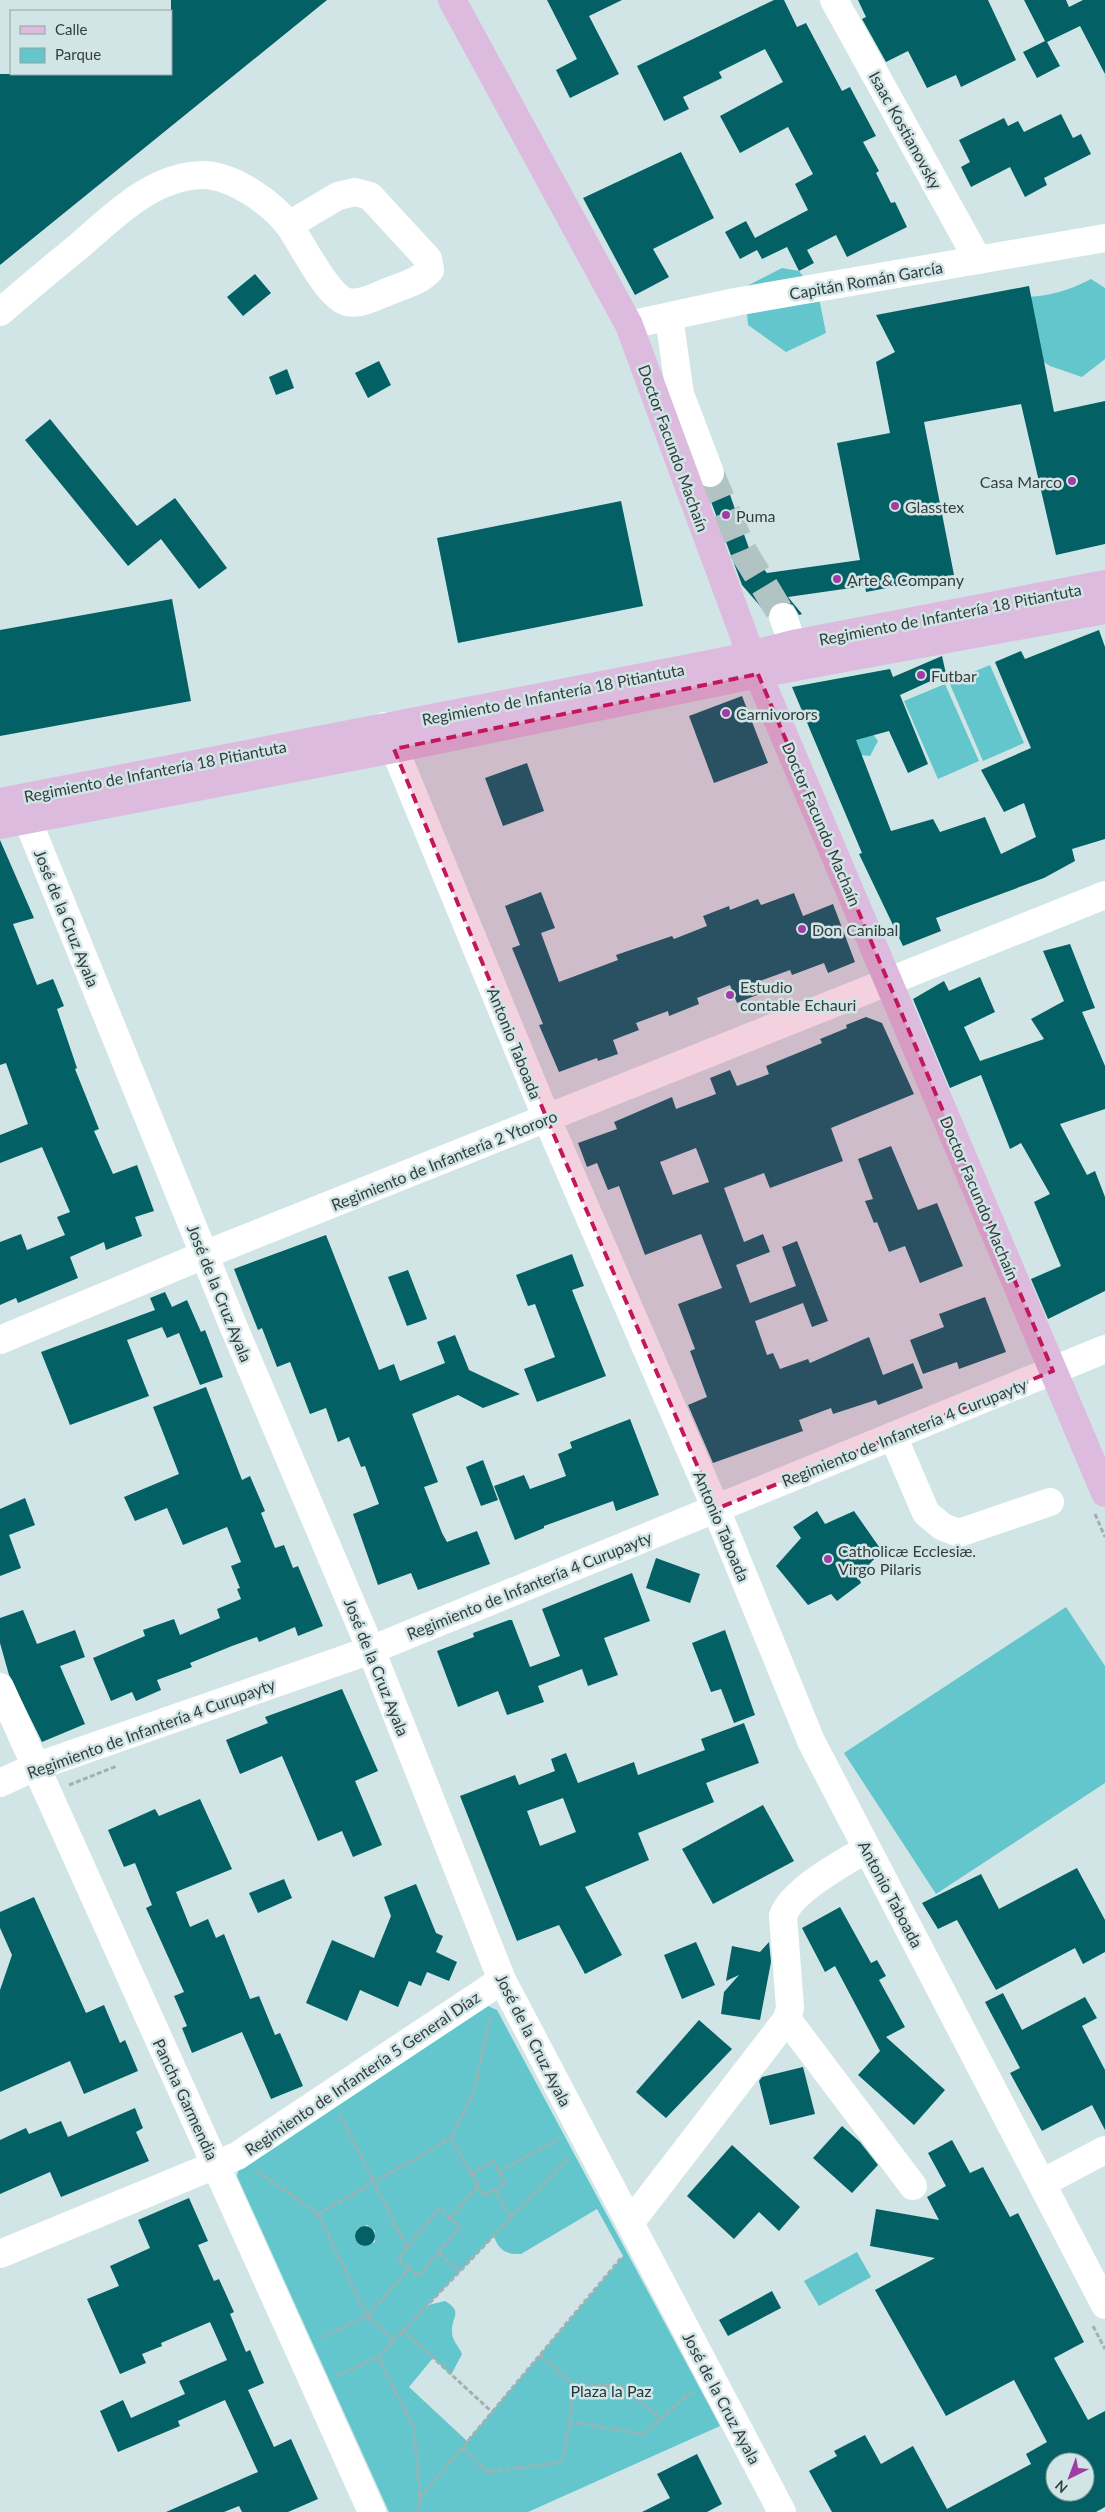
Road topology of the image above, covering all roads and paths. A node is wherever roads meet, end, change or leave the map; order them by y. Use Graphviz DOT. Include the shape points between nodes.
graph roads {
  1 [pos="452,0"];
  2 [pos="834,0"];
  3 [pos="289,225"];
  4 [pos="1105,238"];
  5 [pos="978,260"];
  6 [pos="0,312"];
  7 [pos="669,317"];
  8 [pos="629,325"];
  9 [pos="651,387"];
  10 [pos="680,394"];
  11 [pos="710,473"];
  12 [pos="1105,584"];
  13 [pos="1105,610"];
  14 [pos="783,617"];
  15 [pos="793,644"];
  16 [pos="755,664"];
  17 [pos="390,737"];
  18 [pos="15,807"];
  19 [pos="0,825"];
  20 [pos="1105,895"];
  21 [pos="889,982"];
  22 [pos="547,1119"];
  23 [pos="204,1255"];
  24 [pos="0,1340"];
  25 [pos="1105,1349"];
  26 [pos="1053,1371"];
  27 [pos="892,1436"];
  28 [pos="1105,1493"];
  29 [pos="1050,1502"];
  30 [pos="716,1509"];
  31 [pos="371,1650"];
  32 [pos="0,1687"];
  33 [pos="35,1767"];
  34 [pos="0,1784"];
  35 [pos="867,1848"];
  36 [pos="502,1980"];
  37 [pos="490,2014"];
  38 [pos="787,2019"];
  39 [pos="337,2110"];
  40 [pos="451,2138"];
  41 [pos="560,2138"];
  42 [pos="1105,2150"];
  43 [pos="569,2157"];
  44 [pos="217,2165"];
  45 [pos="251,2167"];
  46 [pos="499,2172"];
  47 [pos="472,2174"];
  48 [pos="373,2182"];
  49 [pos="1042,2183"];
  50 [pos="478,2186"];
  51 [pos="914,2186"];
  52 [pos="495,2190"];
  53 [pos="318,2214"];
  54 [pos="511,2218"];
  55 [pos="450,2219"];
  56 [pos="630,2223"];
  57 [pos="407,2248"];
  58 [pos="439,2253"];
  59 [pos="0,2254"];
  60 [pos="623,2257"];
  61 [pos="409,2269"];
  62 [pos="459,2272"];
  63 [pos="1105,2305"];
  64 [pos="367,2316"];
  65 [pos="403,2330"];
  66 [pos="316,2340"];
  67 [pos="394,2340"];
  68 [pos="540,2355"];
  69 [pos="378,2357"];
  70 [pos="334,2378"];
  71 [pos="573,2384"];
  72 [pos="694,2390"];
  73 [pos="492,2412"];
  74 [pos="661,2419"];
  75 [pos="570,2422"];
  76 [pos="462,2448"];
  77 [pos="420,2498"];
  78 [pos="372,2512"];
  79 [pos="418,2512"];
  80 [pos="782,2512"];
  1 -- 8 [label="main road, Doctor Facundo Machaín"];
  2 -- 5 [label="street, Isaac Kostianovsky"];
  3 -- 3 [label="street" via="338,196 355,192 370,196 428,259 430,270 422,278 362,302 347,302 336,295 319,275"];
  3 -- 6 [label="street" via="264,201 234,182 202,175 176,179 138,197"];
  4 -- 5 [label="street, Capitán Román García"];
  5 -- 7 [label="street, Capitán Román García" via="736,302"];
  7 -- 8 [label="street, Capitán Román García"];
  7 -- 10 [label="street"];
  8 -- 9 [label="main road, Doctor Facundo Machaín"];
  9 -- 10 [label="street"];
  9 -- 16 [label="main road, Doctor Facundo Machaín" via="722,557"];
  10 -- 11 [label="street"];
  12 -- 15 [label="main road, Regimiento de Infantería 18 Pitiantuta"];
  13 -- 16 [label="main road, Regimiento de Infantería 18 Pitiantuta"];
  14 -- 15 [label="street"];
  15 -- 16 [label="main road, Regimiento de Infantería 18 Pitiantuta"];
  16 -- 17 [label="main road, Regimiento de Infantería 18 Pitiantuta"];
  16 -- 21 [label="main road, Doctor Facundo Machaín"];
  17 -- 18 [label="main road, Regimiento de Infantería 18 Pitiantuta"];
  17 -- 22 [label="street, Antonio Taboada"];
  18 -- 19 [label="main road, Regimiento de Infantería 18 Pitiantuta"];
  18 -- 23 [label="street, José de la Cruz Ayala"];
  20 -- 21 [label="street, Regimiento de Infantería 2 Ytororo"];
  21 -- 22 [label="street, Regimiento de Infantería 2 Ytororo"];
  21 -- 26 [label="main road, Doctor Facundo Machaín"];
  22 -- 23 [label="street, Regimiento de Infantería 2 Ytororo"];
  22 -- 30 [label="street, Antonio Taboada"];
  23 -- 24 [label="street, Regimiento de Infantería 2 Ytororo"];
  23 -- 31 [label="street, José de la Cruz Ayala"];
  25 -- 26 [label="street, Regimiento de Infantería 4 Curupayty"];
  26 -- 27 [label="street, Regimiento de Infantería 4 Curupayty"];
  26 -- 28 [label="main road, Doctor Facundo Machaín"];
  27 -- 29 [label="street" via="926,1512 943,1527 958,1533"];
  27 -- 30 [label="street, Regimiento de Infantería 4 Curupayty"];
  30 -- 31 [label="street, Regimiento de Infantería 4 Curupayty"];
  30 -- 35 [label="street, Antonio Taboada" via="811,1740"];
  31 -- 33 [label="street, Regimiento de Infantería 4 Curupayty"];
  31 -- 36 [label="street, José de la Cruz Ayala"];
  32 -- 33 [label="street, Pancha Garmendia"];
  33 -- 34 [label="street, Regimiento de Infantería 4 Curupayty"];
  33 -- 44 [label="street, Pancha Garmendia"];
  35 -- 38 [label="street" via="798,1895 785,1909 790,2008"];
  35 -- 49 [label="street, Antonio Taboada"];
  36 -- 44 [label="street, Regimiento de Infantería 5 General Díaz" via="237,2156"];
  36 -- 56 [label="street, José de la Cruz Ayala"];
  37 -- 40 [label="path" via="474,2091"];
  38 -- 51 [label="street"];
  38 -- 56 [label="street"];
  39 -- 48 [label="path"];
  40 -- 47 [label="path"];
  40 -- 48 [label="path"];
  41 -- 46 [label="path"];
  42 -- 49 [label="street"];
  43 -- 54 [label="path"];
  44 -- 59 [label="street, Regimiento de Infantería 5 General Díaz"];
  44 -- 78 [label="street, Pancha Garmendia"];
  45 -- 53 [label="path"];
  46 -- 47 [label="path" via="493,2162"];
  46 -- 52 [label="path" via="506,2184"];
  47 -- 50 [label="path"];
  48 -- 53 [label="path"];
  48 -- 57 [label="path"];
  49 -- 63 [label="street, Antonio Taboada"];
  50 -- 52 [label="path" via="484,2196"];
  50 -- 55 [label="path"];
  52 -- 54 [label="path"];
  53 -- 64 [label="path"];
  54 -- 62 [label="path"];
  55 -- 57 [label="path" via="439,2209"];
  55 -- 58 [label="path" via="460,2227"];
  56 -- 80 [label="street, José de la Cruz Ayala"];
  57 -- 61 [label="path" via="398,2259"];
  58 -- 61 [label="path" via="418,2277"];
  58 -- 62 [label="path"];
  60 -- 68 [label="path"];
  61 -- 64 [label="path"];
  62 -- 65 [label="path"];
  64 -- 66 [label="path"];
  64 -- 67 [label="path"];
  65 -- 67 [label="path"];
  65 -- 73 [label="path"];
  67 -- 69 [label="path"];
  68 -- 71 [label="path"];
  68 -- 73 [label="path"];
  69 -- 70 [label="path"];
  69 -- 77 [label="path" via="414,2428"];
  71 -- 74 [label="path" via="622,2386"];
  71 -- 75 [label="path"];
  72 -- 74 [label="path"];
  73 -- 76 [label="path"];
  74 -- 75 [label="path" via="643,2434"];
  75 -- 76 [label="path" via="562,2462 488,2472"];
  76 -- 77 [label="path"];
  77 -- 79 [label="path"];
}
